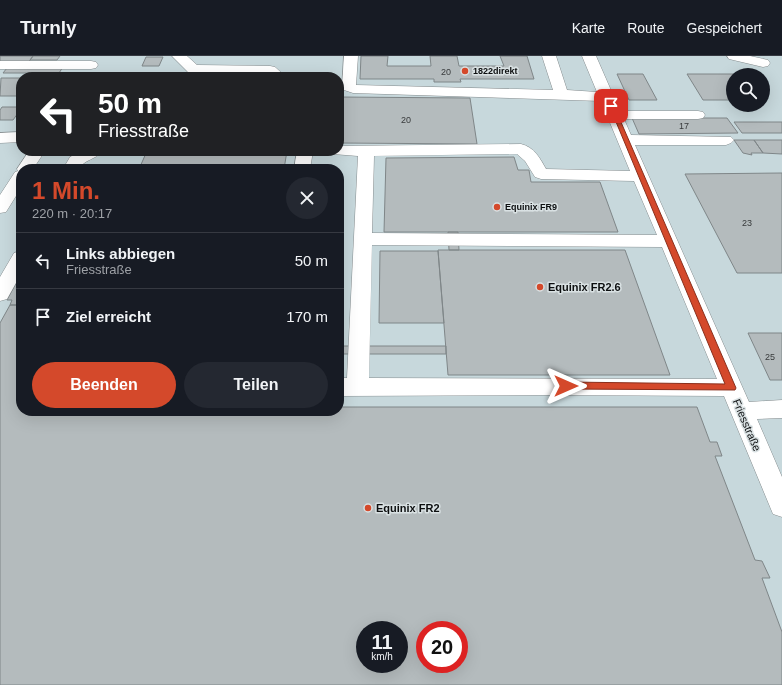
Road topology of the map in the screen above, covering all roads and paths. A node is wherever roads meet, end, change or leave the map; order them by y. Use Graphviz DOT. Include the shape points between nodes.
graph roads {
  1 [pos="179,56"];
  2 [pos="351,56"];
  3 [pos="549,56"];
  4 [pos="589,56"];
  5 [pos="734,56"];
  6 [pos="94,60"];
  7 [pos="763,62"];
  8 [pos="0,65"];
  9 [pos="86,72"];
  10 [pos="191,72"];
  11 [pos="218,72"];
  12 [pos="273,72"];
  13 [pos="560,94"];
  14 [pos="607,97"];
  15 [pos="615,115"];
  16 [pos="698,115"];
  17 [pos="16,137"];
  18 [pos="0,138"];
  19 [pos="625,140"];
  20 [pos="726,140"];
  21 [pos="344,151"];
  22 [pos="366,151"];
  23 [pos="84,156"];
  24 [pos="74,164"];
  25 [pos="641,176"];
  26 [pos="16,183"];
  27 [pos="0,208"];
  28 [pos="363,239"];
  29 [pos="668,241"];
  30 [pos="16,266"];
  31 [pos="0,294"];
  32 [pos="349,387"];
  33 [pos="731,388"];
  34 [pos="782,409"];
  35 [pos="741,411"];
  36 [pos="782,506"];
  1 -- 10 [label="street"];
  2 -- 13 [label="street" via="349,87 353,90"];
  3 -- 13 [label="street"];
  4 -- 14 [label="street, Friesstraße"];
  5 -- 7 [label="street"];
  6 -- 8 [label="street"];
  6 -- 9 [label="street"];
  11 -- 12 [label="street"];
  13 -- 14 [label="street"];
  14 -- 15 [label="street, Friesstraße"];
  15 -- 16 [label="street"];
  15 -- 19 [label="street, Friesstraße"];
  17 -- 18 [label="street"];
  19 -- 20 [label="street"];
  19 -- 25 [label="street, Friesstraße"];
  21 -- 22 [label="street"];
  22 -- 25 [label="street" via="521,149 532,158 541,174"];
  22 -- 28 [label="street"];
  23 -- 24 [label="street"];
  25 -- 29 [label="street, Friesstraße"];
  26 -- 27 [label="street"];
  28 -- 29 [label="street"];
  28 -- 32 [label="street"];
  29 -- 33 [label="street, Friesstraße"];
  30 -- 31 [label="street"];
  32 -- 33 [label="street"];
  33 -- 35 [label="street, Friesstraße"];
  34 -- 35 [label="street"];
  35 -- 36 [label="street, Friesstraße"];
}
